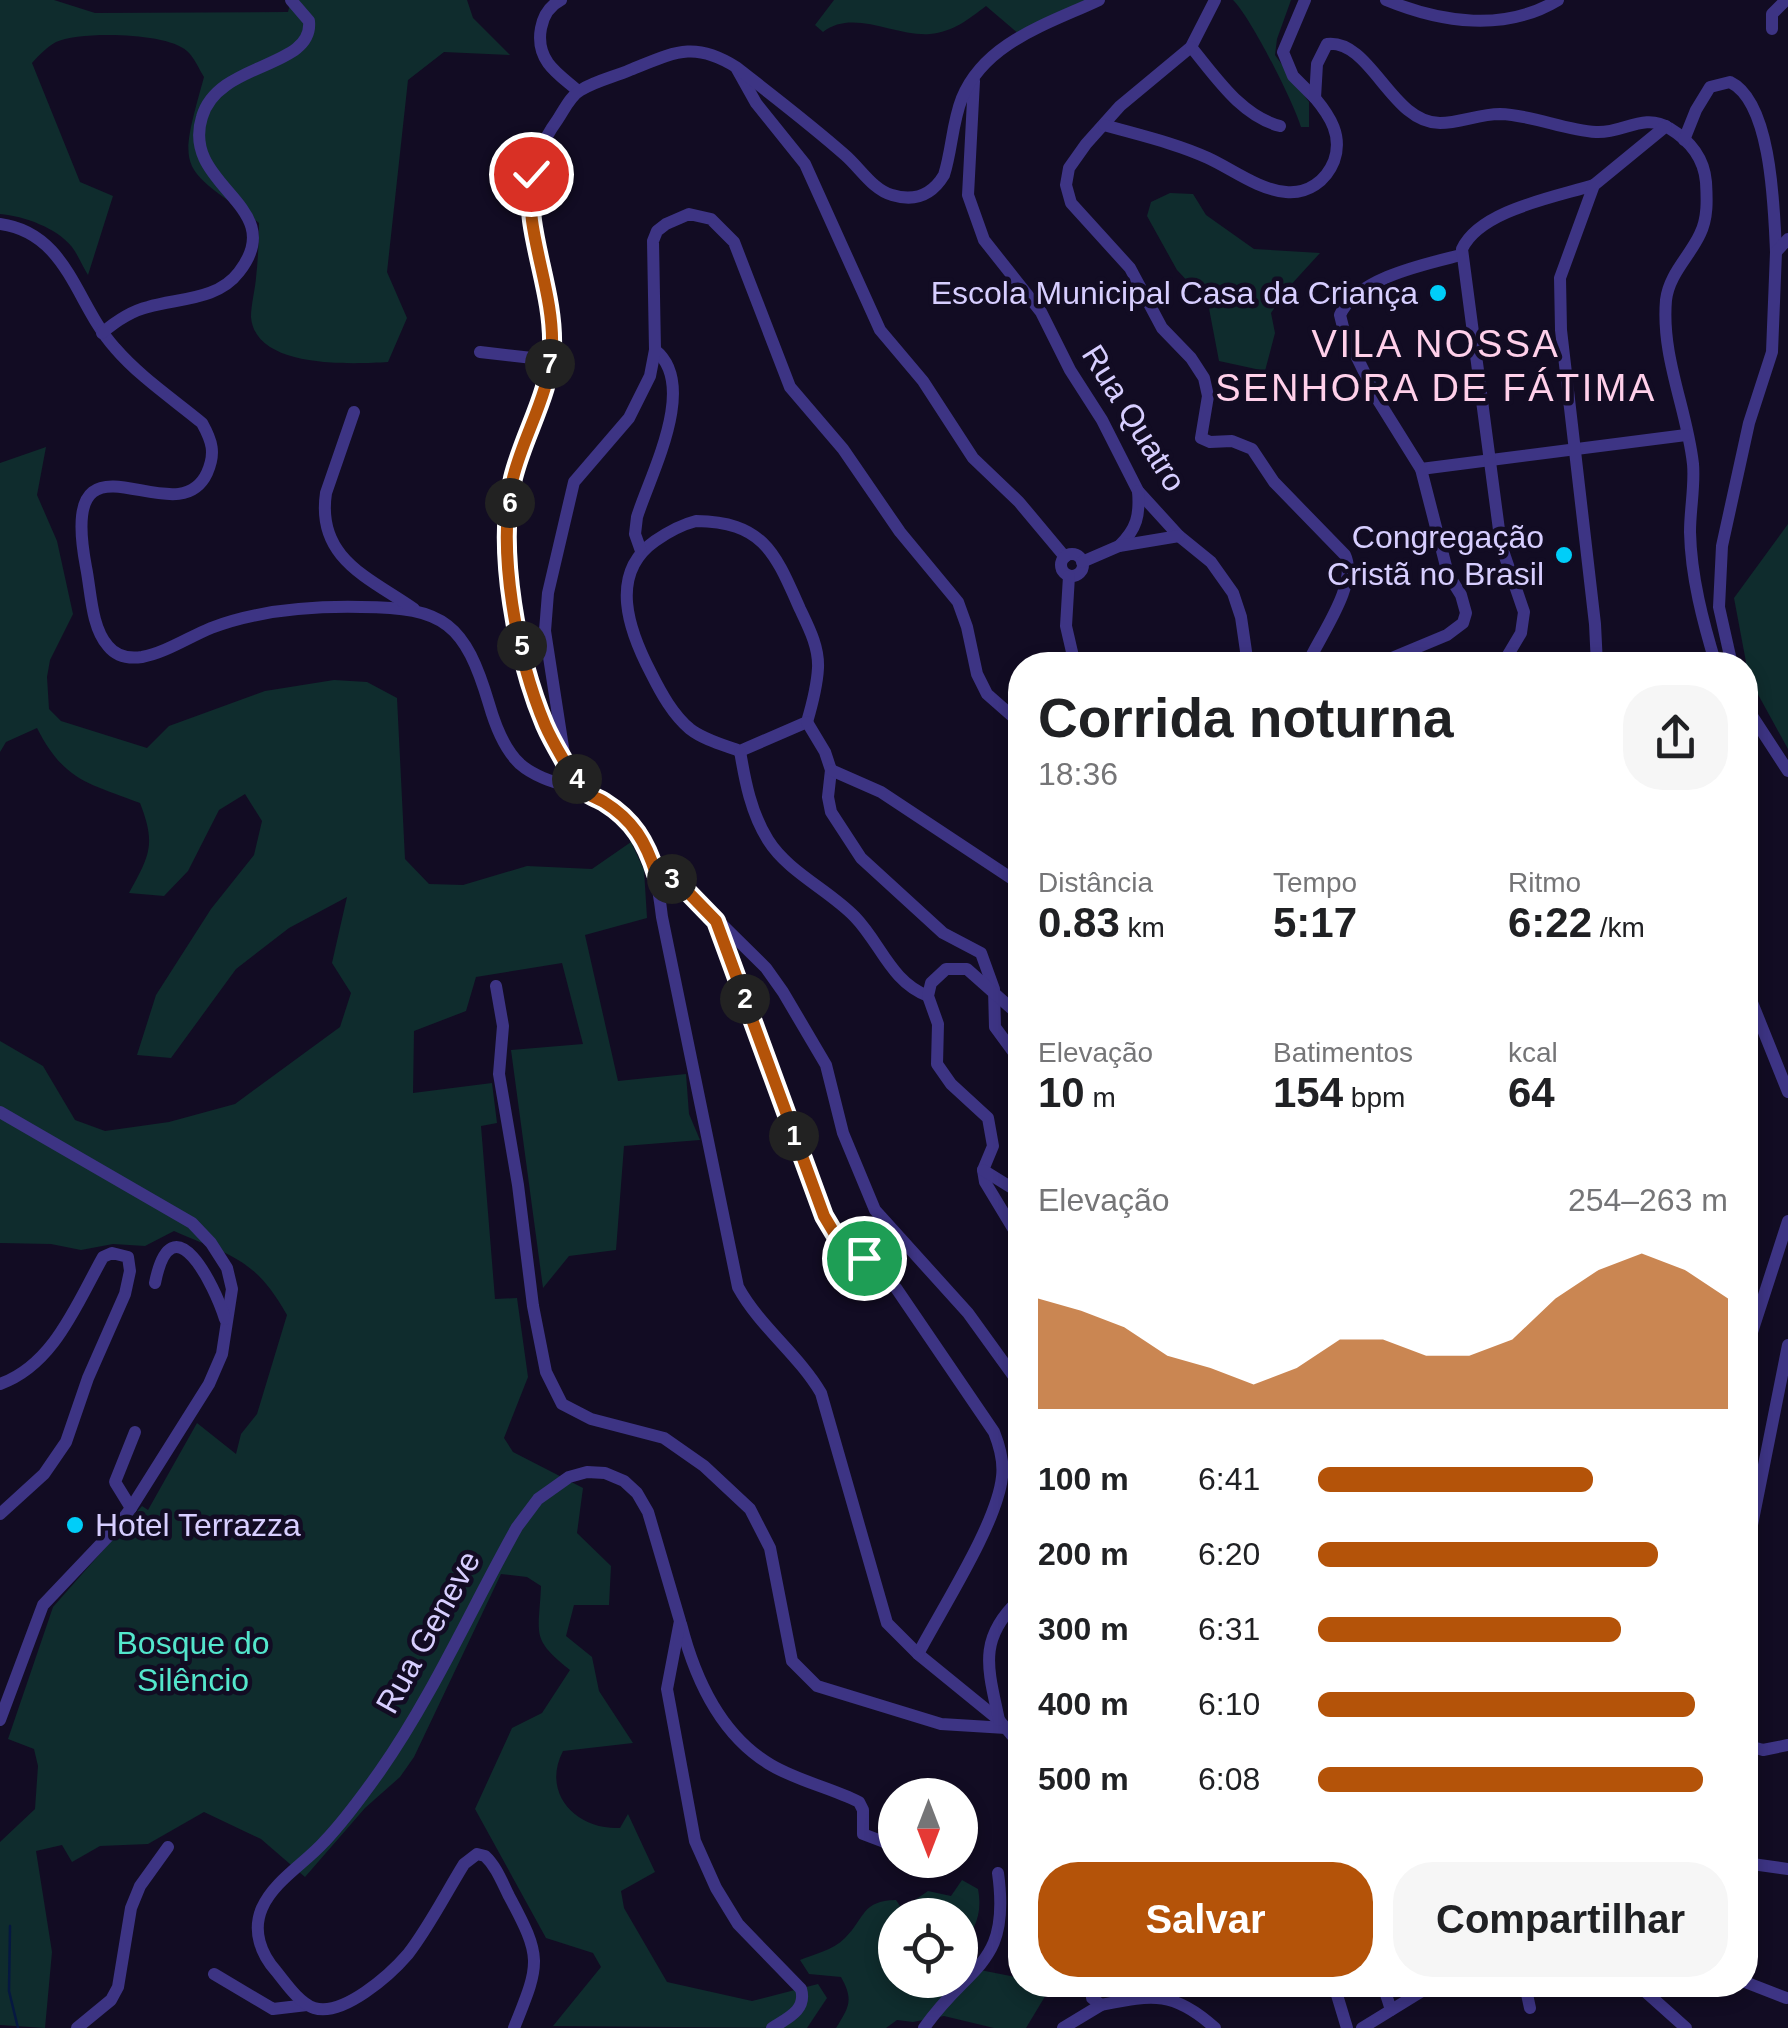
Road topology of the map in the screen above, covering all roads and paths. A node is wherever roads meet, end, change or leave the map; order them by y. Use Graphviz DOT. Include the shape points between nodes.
graph roads {
  1 [pos="291,0"];
  2 [pos="561,0"];
  3 [pos="1098,0"];
  4 [pos="1215,0"];
  5 [pos="1305,0"];
  6 [pos="1386,0"];
  7 [pos="1558,0"];
  8 [pos="1786,0"];
  9 [pos="1772,29"];
  10 [pos="1191,47"];
  11 [pos="736,67"];
  12 [pos="974,77"];
  13 [pos="578,91"];
  14 [pos="1315,98"];
  15 [pos="1104,125"];
  16 [pos="1280,126"];
  17 [pos="1666,126"];
  18 [pos="1684,140"];
  19 [pos="1594,185"];
  20 [pos="0,224"];
  21 [pos="1788,239"];
  22 [pos="1776,252"];
  23 [pos="1462,255"];
  24 [pos="102,334"];
  25 [pos="655,350"];
  26 [pos="480,352"];
  27 [pos="550,360"];
  28 [pos="354,412"];
  29 [pos="1688,440"];
  30 [pos="1576,449"];
  31 [pos="1489,462"];
  32 [pos="1421,470"];
  33 [pos="1138,491"];
  34 [pos="1179,536"];
  35 [pos="1119,546"];
  36 [pos="641,550"];
  37 [pos="1065,557"];
  38 [pos="1082,562"];
  39 [pos="1069,576"];
  40 [pos="416,610"];
  41 [pos="1072,652"];
  42 [pos="1246,652"];
  43 [pos="1314,652"];
  44 [pos="1407,652"];
  45 [pos="1510,652"];
  46 [pos="1596,652"];
  47 [pos="1712,652"];
  48 [pos="1729,652"];
  49 [pos="1008,712"];
  50 [pos="807,722"];
  51 [pos="1758,723"];
  52 [pos="740,751"];
  53 [pos="564,757"];
  54 [pos="831,770"];
  55 [pos="1788,770"];
  56 [pos="585,792"];
  57 [pos="656,874"];
  58 [pos="1008,876"];
  59 [pos="716,921"];
  60 [pos="496,986"];
  61 [pos="995,995"];
  62 [pos="928,996"];
  63 [pos="1008,1006"];
  64 [pos="1758,1017"];
  65 [pos="1008,1046"];
  66 [pos="1788,1092"];
  67 [pos="0,1112"];
  68 [pos="983,1170"];
  69 [pos="1008,1185"];
  70 [pos="1008,1221"];
  71 [pos="1788,1221"];
  72 [pos="155,1282"];
  73 [pos="1758,1314"];
  74 [pos="228,1326"];
  75 [pos="1788,1345"];
  76 [pos="1008,1368"];
  77 [pos="0,1384"];
  78 [pos="135,1432"];
  79 [pos="1758,1495"];
  80 [pos="130,1508"];
  81 [pos="0,1514"];
  82 [pos="1008,1610"];
  83 [pos="680,1621"];
  84 [pos="918,1654"];
  85 [pos="0,1720"];
  86 [pos="1003,1724"];
  87 [pos="1008,1730"];
  88 [pos="1788,1745"];
  89 [pos="1758,1749"];
  90 [pos="878,1840"];
  91 [pos="168,1847"];
  92 [pos="1758,1865"];
  93 [pos="1788,1868"];
  94 [pos="998,1873"];
  95 [pos="214,1974"];
  96 [pos="1758,1987"];
  97 [pos="1088,1997"];
  98 [pos="1107,1997"];
  99 [pos="1149,1997"];
  100 [pos="1338,1997"];
  101 [pos="1387,1997"];
  102 [pos="1412,1997"];
  103 [pos="1528,1997"];
  104 [pos="1651,1997"];
  105 [pos="1786,1998"];
  106 [pos="307,2005"];
  107 [pos="1530,2008"];
  108 [pos="1391,2010"];
  109 [pos="1078,2017"];
  110 [pos="1214,2026"];
  111 [pos="77,2028"];
  112 [pos="514,2028"];
  113 [pos="772,2028"];
  114 [pos="924,2028"];
  115 [pos="1064,2028"];
  116 [pos="1347,2028"];
  117 [pos="1362,2028"];
  118 [pos="1686,2028"];
  1 -- 24 [label="street" via="309,21 306,38 282,59 221,86 199,131 205,165 251,222 242,268 230,283 139,310"];
  2 -- 13 [label="street" via="545,15 542,50"];
  3 -- 12 [label="street" via="1004,46"];
  4 -- 10 [label="street"];
  5 -- 14 [label="street" via="1283,52 1293,76"];
  6 -- 7 [label="street" via="1476,22 1515,18"];
  8 -- 9 [label="street" via="1772,14"];
  10 -- 15 [label="street"];
  10 -- 16 [label="street" via="1239,102 1261,121"];
  11 -- 12 [label="street" via="880,190 906,198 931,192 944,174 962,98"];
  11 -- 13 [label="street" via="696,50 678,52"];
  11 -- 37 [label="street" via="805,164 880,330 923,380 973,458"];
  12 -- 33 [label="street, Rua Quatro" via="971,211 984,240 1041,312"];
  13 -- 27 [label="street" via="540,144 528,194 550,320"];
  14 -- 15 [label="street" via="1334,126 1336,157 1316,185 1301,191 1268,188 1205,156"];
  14 -- 17 [label="street" via="1316,64 1327,44 1347,47 1403,106 1436,124 1500,114 1595,132 1640,122"];
  15 -- 43 [label="street" via="1069,168 1067,195 1130,268 1162,328 1198,368 1208,396 1200,438 1252,449 1349,563 1345,588"];
  17 -- 18 [label="street"];
  17 -- 19 [label="street"];
  18 -- 22 [label="street" via="1710,87 1741,87 1766,155"];
  18 -- 29 [label="street" via="1703,165 1707,202 1700,234 1672,279 1666,304 1670,362"];
  19 -- 23 [label="street" via="1506,212 1468,238"];
  19 -- 30 [label="street" via="1565,258 1558,302"];
  20 -- 24 [label="street" via="52,247"];
  21 -- 22 [label="street"];
  22 -- 48 [label="street" via="1772,352 1722,546 1719,607"];
  23 -- 31 [label="street"];
  23 -- 32 [label="street" via="1394,275 1351,299 1340,315 1378,400"];
  24 -- 40 [label="street" via="202,424 214,454 206,476 186,494 108,486 83,505 84,554 108,647 125,657 146,657 220,625 272,612"];
  25 -- 36 [label="street" via="670,373 672,415 637,517"];
  25 -- 49 [label="street" via="657,231 702,214 734,242 790,387 958,602 977,674"];
  25 -- 53 [label="street" via="642,396 580,473 568,501 545,614"];
  26 -- 27 [label="street"];
  27 -- 53 [label="street" via="513,480 509,586 536,700"];
  28 -- 40 [label="street" via="326,492 330,532 353,570"];
  29 -- 30 [label="street"];
  29 -- 47 [label="street" via="1691,549"];
  30 -- 31 [label="street"];
  30 -- 46 [label="street"];
  31 -- 32 [label="street"];
  31 -- 45 [label="street" via="1501,545 1524,618"];
  32 -- 44 [label="street" via="1448,574 1466,613 1447,635"];
  33 -- 34 [label="street, Rua Quatro"];
  33 -- 35 [label="street" via="1138,520"];
  34 -- 35 [label="street"];
  34 -- 42 [label="street, Rua Quatro" via="1233,592"];
  35 -- 38 [label="street"];
  36 -- 50 [label="street" via="696,521 741,527 765,543 817,652"];
  36 -- 52 [label="street" via="626,602 642,656 690,729"];
  37 -- 38 [label="street"];
  37 -- 39 [label="street" via="1061,566"];
  38 -- 39 [label="street" via="1079,574"];
  39 -- 41 [label="street"];
  40 -- 56 [label="street" via="438,617 462,640 493,719 519,763"];
  50 -- 52 [label="street"];
  50 -- 54 [label="street"];
  51 -- 55 [label="street"];
  52 -- 62 [label="street" via="752,806 770,844 855,917 887,964"];
  53 -- 56 [label="street"];
  54 -- 58 [label="street" via="881,792"];
  54 -- 61 [label="street" via="831,812 860,858 943,933 980,953"];
  56 -- 57 [label="street" via="627,819"];
  57 -- 59 [label="street" via="682,886"];
  57 -- 84 [label="street" via="738,1288 821,1392 883,1614"];
  59 -- 76 [label="street" via="766,968 813,1038 875,1210"];
  59 -- 84 [label="street" via="824,1216 896,1288 1001,1451 1003,1474 989,1520"];
  60 -- 86 [label="street" via="503,1026 499,1074 532,1306 554,1393 575,1412 664,1438 750,1509 770,1548 792,1661 817,1686 941,1724"];
  61 -- 62 [label="street" via="967,969 956,968 942,972"];
  61 -- 63 [label="street"];
  61 -- 65 [label="street" via="994,1028"];
  62 -- 68 [label="street" via="942,1073 982,1110 992,1130"];
  64 -- 66 [label="street"];
  67 -- 74 [label="street" via="192,1223 227,1268"];
  68 -- 69 [label="street"];
  68 -- 70 [label="street"];
  71 -- 73 [label="street"];
  72 -- 74 [label="street" via="166,1250 182,1249 216,1289"];
  74 -- 80 [label="street" via="209,1384"];
  75 -- 79 [label="street"];
  77 -- 81 [label="street" via="35,1366 103,1256 128,1257 124,1294 66,1442 44,1474"];
  78 -- 80 [label="street" via="115,1482"];
  80 -- 85 [label="street" via="43,1605"];
  82 -- 86 [label="street" via="990,1641 989,1670"];
  83 -- 90 [label="street" via="690,1659 733,1736 772,1766 859,1802 863,1834"];
  83 -- 106 [label="street, Rua Geneve" via="648,1512 624,1481 588,1472 538,1499 379,1772 262,1910 262,1948"];
  83 -- 113 [label="street, Rua Geneve" via="667,1689 695,1840 738,1924 804,1996 802,2006"];
  84 -- 86 [label="street"];
  86 -- 87 [label="street"];
  88 -- 89 [label="street"];
  91 -- 111 [label="street" via="131,1908 118,1987"];
  92 -- 93 [label="street"];
  94 -- 114 [label="street" via="1000,1931 977,1970"];
  95 -- 106 [label="street" via="273,2009"];
  96 -- 105 [label="street"];
  97 -- 109 [label="street"];
  98 -- 109 [label="street"];
  99 -- 110 [label="street" via="1172,2000"];
  100 -- 116 [label="street"];
  101 -- 108 [label="street"];
  102 -- 108 [label="street"];
  103 -- 107 [label="street"];
  104 -- 118 [label="street"];
  106 -- 112 [label="street" via="348,2004 386,1974 408,1954 464,1864 477,1854 490,1860 535,1953 533,1980"];
  108 -- 117 [label="street"];
  109 -- 115 [label="street"];
}
